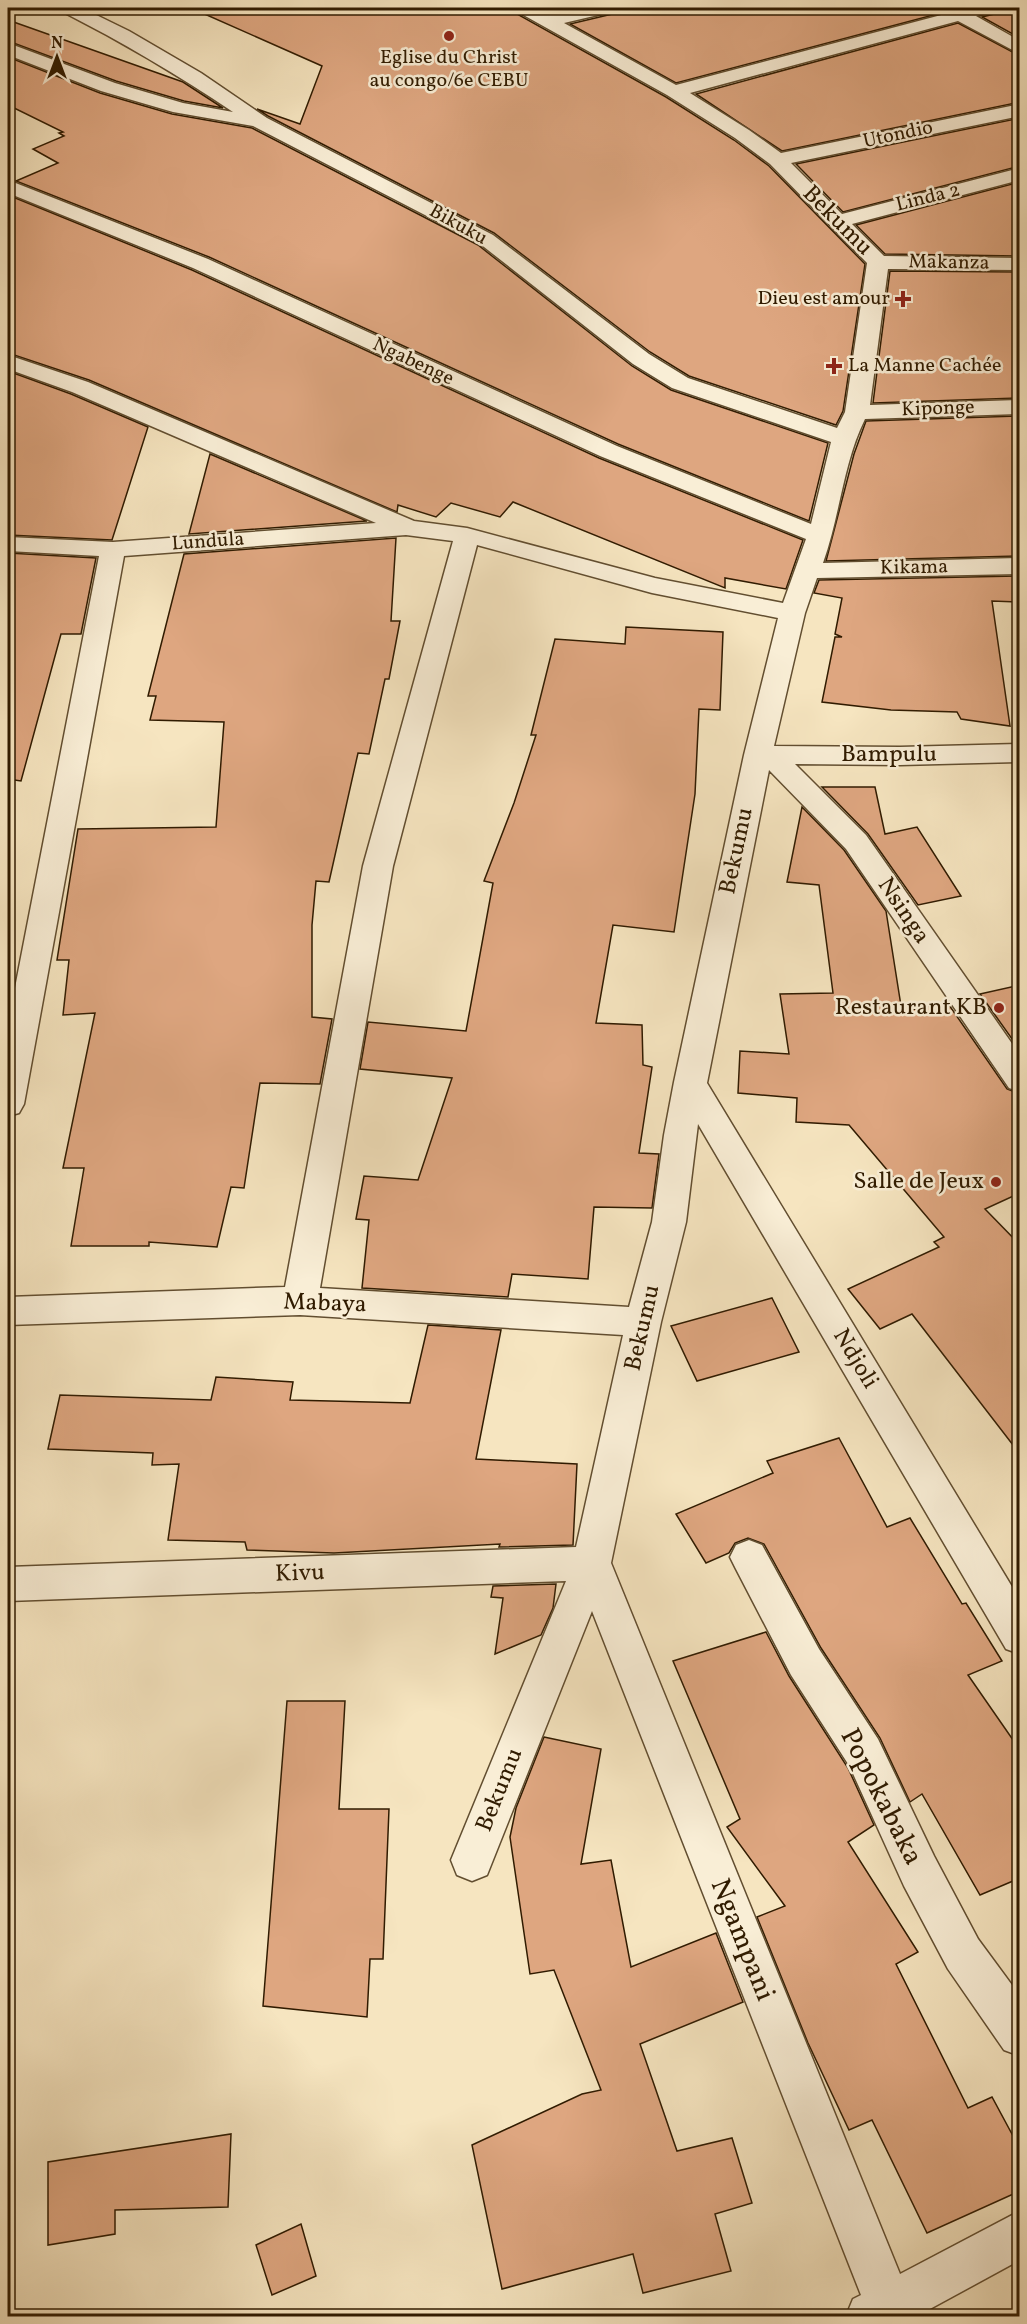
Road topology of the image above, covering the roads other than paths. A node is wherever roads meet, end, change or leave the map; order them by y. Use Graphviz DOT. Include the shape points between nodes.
graph roads {
  1 [pos="69,8"];
  2 [pos="606,8"];
  3 [pos="987,8"];
  4 [pos="954,11"];
  5 [pos="536,14"];
  6 [pos="1020,49"];
  7 [pos="8,50"];
  8 [pos="674,91"];
  9 [pos="1020,110"];
  10 [pos="260,123"];
  11 [pos="777,160"];
  12 [pos="1020,174"];
  13 [pos="8,186"];
  14 [pos="837,221"];
  15 [pos="878,262"];
  16 [pos="1020,264"];
  17 [pos="8,362"];
  18 [pos="1020,407"];
  19 [pos="857,412"];
  20 [pos="844,438"];
  21 [pos="409,528"];
  22 [pos="467,535"];
  23 [pos="820,536"];
  24 [pos="8,544"];
  25 [pos="113,549"];
  26 [pos="1020,566"];
  27 [pos="809,571"];
  28 [pos="792,613"];
  29 [pos="1020,753"];
  30 [pos="764,755"];
  31 [pos="1020,1080"];
  32 [pos="690,1082"];
  33 [pos="8,1104"];
  34 [pos="300,1301"];
  35 [pos="8,1311"];
  36 [pos="643,1322"];
  37 [pos="749,1557"];
  38 [pos="592,1563"];
  39 [pos="8,1584"];
  40 [pos="1020,1636"];
  41 [pos="472,1860"];
  42 [pos="1020,2034"];
  43 [pos="1020,2234"];
  44 [pos="884,2313"];
  1 -- 10 [label="street, Bikuku" via="194,77"];
  2 -- 5 [label="street"];
  3 -- 4 [label="street"];
  4 -- 6 [label="street"];
  4 -- 8 [label="street"];
  5 -- 8 [label="street, Bekumu"];
  7 -- 10 [label="street" via="108,87 180,108"];
  8 -- 11 [label="street, Bekumu"];
  9 -- 11 [label="street, Utondio"];
  10 -- 20 [label="street, Bikuku" via="486,239 641,359 680,383"];
  11 -- 14 [label="street, Bekumu"];
  12 -- 14 [label="street, Linda 2"];
  13 -- 23 [label="street, Ngabenge" via="261,290 519,411 726,501"];
  14 -- 15 [label="street, Bekumu"];
  15 -- 16 [label="street, Makanza"];
  15 -- 19 [label="street, Bekumu"];
  17 -- 21 [label="street" via="80,387"];
  18 -- 19 [label="street, Kiponge"];
  19 -- 20 [label="street, Bekumu"];
  20 -- 23 [label="street, Bekumu"];
  21 -- 22 [label="street"];
  21 -- 25 [label="street, Lundula"];
  22 -- 28 [label="street" via="652,585"];
  22 -- 34 [label="street" via="378,866"];
  23 -- 27 [label="street, Bekumu"];
  24 -- 25 [label="street, Lundula"];
  25 -- 33 [label="street"];
  26 -- 27 [label="street, Kikama"];
  27 -- 28 [label="street, Bekumu"];
  28 -- 30 [label="street, Bekumu"];
  29 -- 30 [label="street, Bampulu"];
  30 -- 31 [label="street, Nsinga" via="856,842"];
  30 -- 32 [label="street, Bekumu"];
  32 -- 36 [label="street, Bekumu" via="669,1222"];
  32 -- 40 [label="street, Ndjoli"];
  34 -- 35 [label="street, Mabaya"];
  34 -- 36 [label="street, Mabaya"];
  36 -- 38 [label="street, Bekumu"];
  37 -- 42 [label="street, Popokabaka" via="805,1662 864,1753 963,1954"];
  38 -- 39 [label="street, Kivu"];
  38 -- 41 [label="street, Bekumu"];
  38 -- 44 [label="street, Ngampani"];
  43 -- 44 [label="street"];
}
